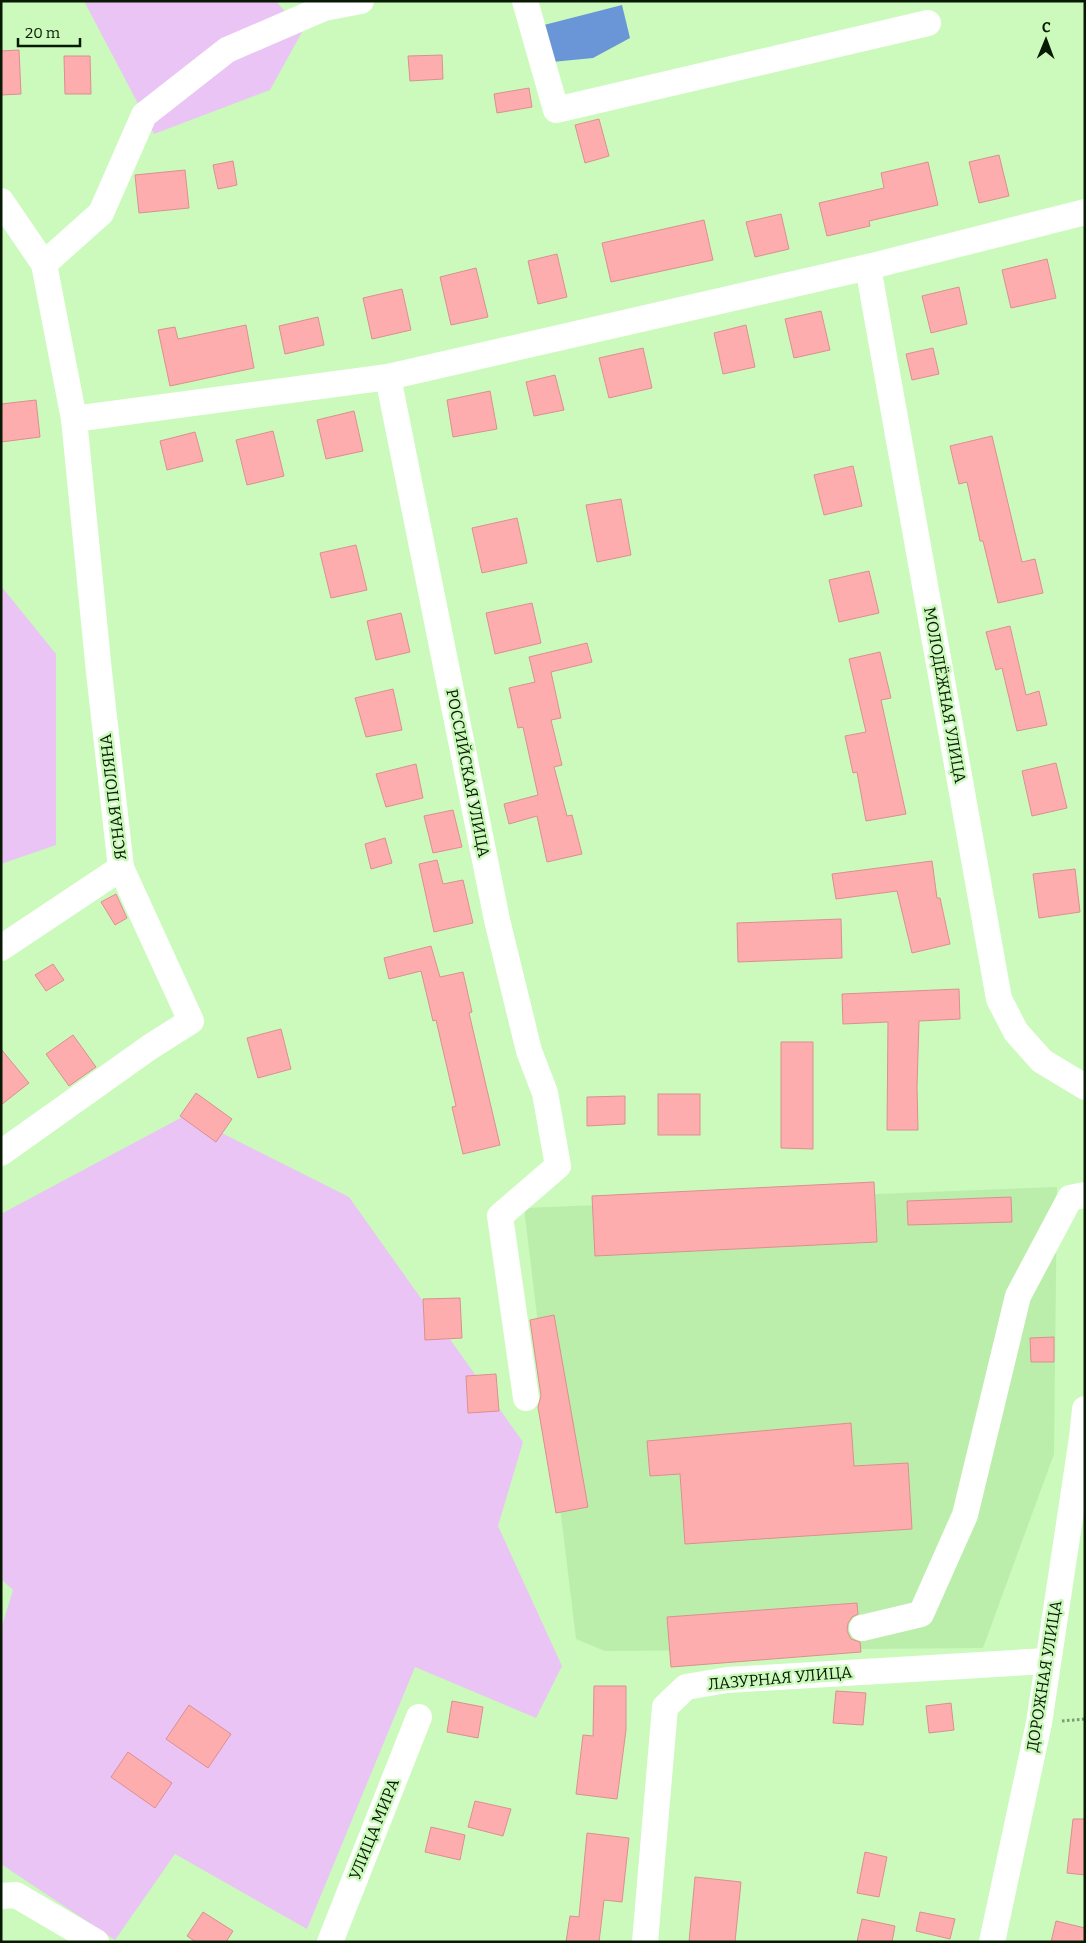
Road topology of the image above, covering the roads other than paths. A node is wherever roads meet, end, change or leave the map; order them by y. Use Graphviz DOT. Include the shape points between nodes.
graph roads {
  1 [pos="361,1"];
  2 [pos="525,1"];
  3 [pos="928,23"];
  4 [pos="1,202"];
  5 [pos="1085,212"];
  6 [pos="44,264"];
  7 [pos="868,267"];
  8 [pos="388,377"];
  9 [pos="74,418"];
  10 [pos="121,868"];
  11 [pos="1,948"];
  12 [pos="1085,1087"];
  13 [pos="1,1153"];
  14 [pos="1085,1195"];
  15 [pos="526,1398"];
  16 [pos="1085,1409"];
  17 [pos="862,1628"];
  18 [pos="1048,1661"];
  19 [pos="419,1717"];
  20 [pos="1,1896"];
  21 [pos="96,1942"];
  22 [pos="330,1942"];
  23 [pos="645,1942"];
  24 [pos="992,1942"];
  1 -- 6 [label="street" via="324,8 228,50 144,115 101,214"];
  2 -- 3 [label="street" via="556,110"];
  4 -- 6 [label="street"];
  5 -- 7 [label="street"];
  6 -- 9 [label="street, ЯСНАЯ ПОЛЯНА"];
  7 -- 8 [label="street"];
  7 -- 12 [label="street, МОЛОДЁЖНАЯ УЛИЦА" via="999,999 1016,1032 1042,1061"];
  8 -- 9 [label="street"];
  8 -- 15 [label="street, РОССИЙСКАЯ УЛИЦА" via="497,920 529,1051 545,1093 558,1166 500,1216"];
  9 -- 10 [label="street, ЯСНАЯ ПОЛЯНА"];
  10 -- 11 [label="street"];
  10 -- 13 [label="street, ЯСНАЯ ПОЛЯНА" via="191,1021"];
  14 -- 17 [label="street" via="1070,1198 1018,1296 966,1515 921,1614"];
  16 -- 18 [label="street, ДОРОЖНАЯ УЛИЦА"];
  18 -- 23 [label="street, ЛАЗУРНАЯ УЛИЦА" via="727,1680 686,1687 665,1708"];
  18 -- 24 [label="street, ДОРОЖНАЯ УЛИЦА"];
  19 -- 22 [label="street, УЛИЦА МИРА"];
  20 -- 21 [label="street" via="16,1895"];
}
